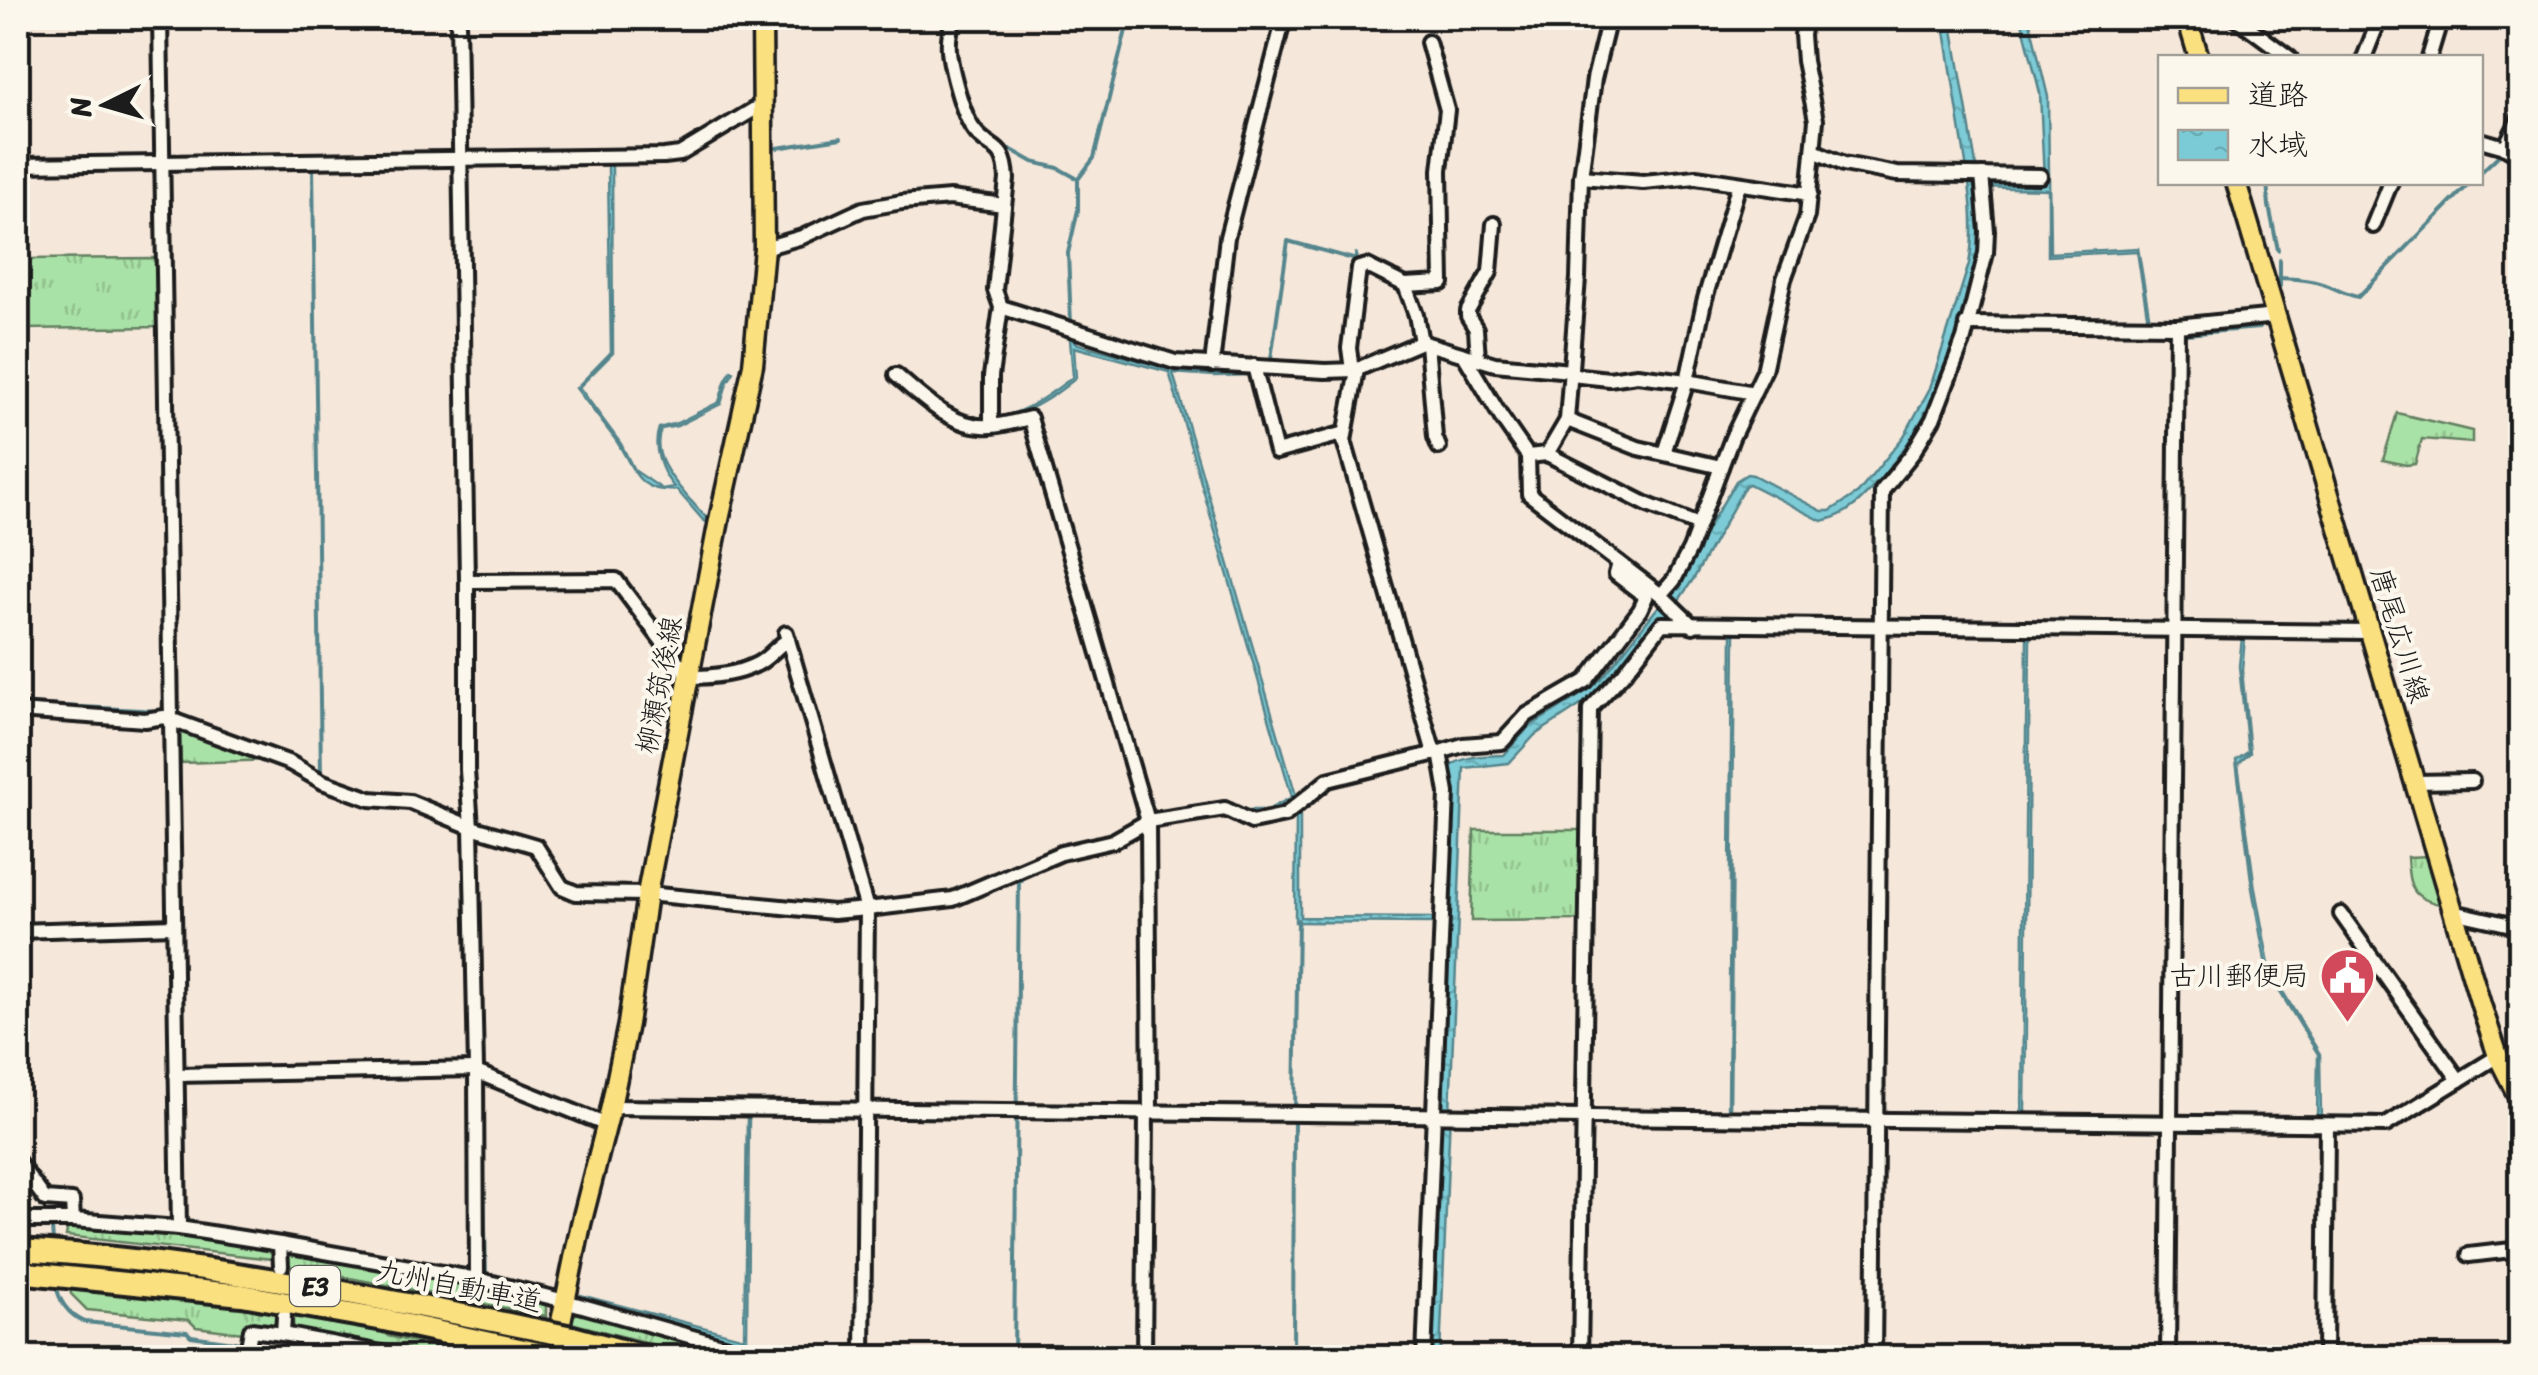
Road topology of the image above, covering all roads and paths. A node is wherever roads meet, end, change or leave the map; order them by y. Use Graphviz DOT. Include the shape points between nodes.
graph roads {
  1 [pos="160,18"];
  2 [pos="458,18"];
  3 [pos="762,18"];
  4 [pos="953,18"];
  5 [pos="1284,18"];
  6 [pos="1608,18"];
  7 [pos="1805,18"];
  8 [pos="2187,18"];
  9 [pos="2236,18"];
  10 [pos="2442,18"];
  11 [pos="2375,30"];
  12 [pos="1428,42"];
  13 [pos="2198,55"];
  14 [pos="2286,55"];
  15 [pos="2365,55"];
  16 [pos="2429,55"];
  17 [pos="763,104"];
  18 [pos="2520,117"];
  19 [pos="2483,141"];
  20 [pos="2505,147"];
  21 [pos="1814,151"];
  22 [pos="2520,156"];
  23 [pos="461,159"];
  24 [pos="161,163"];
  25 [pos="18,165"];
  26 [pos="1975,175"];
  27 [pos="1581,176"];
  28 [pos="2040,176"];
  29 [pos="1739,184"];
  30 [pos="2237,185"];
  31 [pos="2389,185"];
  32 [pos="1810,194"];
  33 [pos="1004,205"];
  34 [pos="1494,224"];
  35 [pos="2373,226"];
  36 [pos="764,248"];
  37 [pos="1405,285"];
  38 [pos="1001,307"];
  39 [pos="2276,316"];
  40 [pos="1966,324"];
  41 [pos="2177,326"];
  42 [pos="1424,343"];
  43 [pos="1471,357"];
  44 [pos="1212,365"];
  45 [pos="1254,366"];
  46 [pos="1354,370"];
  47 [pos="1571,373"];
  48 [pos="897,374"];
  49 [pos="1687,381"];
  50 [pos="1754,393"];
  51 [pos="1567,420"];
  52 [pos="991,426"];
  53 [pos="1344,442"];
  54 [pos="1439,447"];
  55 [pos="1664,453"];
  56 [pos="1546,454"];
  57 [pos="1528,456"];
  58 [pos="1720,467"];
  59 [pos="1699,525"];
  60 [pos="1619,563"];
  61 [pos="467,581"];
  62 [pos="1661,594"];
  63 [pos="1693,626"];
  64 [pos="1881,628"];
  65 [pos="2176,631"];
  66 [pos="2370,632"];
  67 [pos="689,677"];
  68 [pos="18,711"];
  69 [pos="172,720"];
  70 [pos="1437,753"];
  71 [pos="2472,781"];
  72 [pos="2414,782"];
  73 [pos="1148,821"];
  74 [pos="471,826"];
  75 [pos="647,894"];
  76 [pos="867,909"];
  77 [pos="2454,912"];
  78 [pos="2341,914"];
  79 [pos="174,926"];
  80 [pos="2520,928"];
  81 [pos="18,931"];
  82 [pos="2498,1056"];
  83 [pos="476,1071"];
  84 [pos="176,1075"];
  85 [pos="2459,1080"];
  86 [pos="2520,1100"];
  87 [pos="867,1110"];
  88 [pos="1148,1113"];
  89 [pos="609,1116"];
  90 [pos="1433,1116"];
  91 [pos="1582,1117"];
  92 [pos="1876,1120"];
  93 [pos="2171,1123"];
  94 [pos="2328,1125"];
  95 [pos="18,1162"];
  96 [pos="18,1220"];
  97 [pos="73,1220"];
  98 [pos="180,1228"];
  99 [pos="280,1244"];
  100 [pos="2520,1248"];
  101 [pos="18,1250"];
  102 [pos="2469,1255"];
  103 [pos="281,1266"];
  104 [pos="18,1272"];
  105 [pos="477,1279"];
  106 [pos="565,1301"];
  107 [pos="284,1316"];
  108 [pos="283,1334"];
  109 [pos="550,1356"];
  110 [pos="763,1357"];
  111 [pos="246,1358"];
  112 [pos="408,1358"];
  113 [pos="650,1358"];
  114 [pos="863,1358"];
  115 [pos="1144,1358"];
  116 [pos="1424,1358"];
  117 [pos="1580,1358"];
  118 [pos="1874,1358"];
  119 [pos="2168,1358"];
  120 [pos="2325,1358"];
  1 -- 24 [label="street"];
  2 -- 23 [label="street"];
  3 -- 17 [label="main road, 柳瀬筑後線"];
  4 -- 33 [label="street" via="952,70 971,126 1006,164"];
  5 -- 44 [label="street" via="1226,236"];
  6 -- 27 [label="street"];
  7 -- 21 [label="street"];
  8 -- 13 [label="main road"];
  9 -- 14 [label="street"];
  10 -- 16 [label="street"];
  11 -- 15 [label="street"];
  12 -- 37 [label="street" via="1448,110 1440,170 1442,283"];
  17 -- 23 [label="street" via="680,154"];
  17 -- 36 [label="main road, 柳瀬筑後線"];
  18 -- 20 [label="street"];
  19 -- 20 [label="street"];
  20 -- 22 [label="street"];
  21 -- 26 [label="street" via="1897,174"];
  21 -- 32 [label="street"];
  23 -- 24 [label="street"];
  23 -- 61 [label="street"];
  24 -- 25 [label="street"];
  24 -- 69 [label="street"];
  26 -- 28 [label="street"];
  26 -- 40 [label="street" via="1986,253"];
  27 -- 29 [label="street"];
  27 -- 47 [label="street"];
  29 -- 32 [label="street"];
  29 -- 49 [label="street"];
  30 -- 39 [label="main road, 唐尾広川線"];
  31 -- 35 [label="street"];
  32 -- 50 [label="street"];
  33 -- 36 [label="street" via="950,198 902,202 863,209"];
  33 -- 38 [label="street" via="995,290"];
  34 -- 43 [label="street" via="1490,272 1468,311 1476,328"];
  36 -- 67 [label="main road, 柳瀬筑後線" via="753,364"];
  37 -- 42 [label="street"];
  37 -- 46 [label="street" via="1359,268 1349,348"];
  38 -- 44 [label="street" via="1175,362"];
  38 -- 52 [label="street"];
  39 -- 41 [label="street"];
  39 -- 66 [label="main road, 唐尾広川線"];
  40 -- 41 [label="street"];
  40 -- 64 [label="street" via="1933,419 1882,491"];
  41 -- 65 [label="street"];
  42 -- 43 [label="street"];
  42 -- 46 [label="street"];
  42 -- 54 [label="street"];
  43 -- 47 [label="street"];
  43 -- 57 [label="street"];
  44 -- 45 [label="street"];
  45 -- 46 [label="street"];
  45 -- 53 [label="street" via="1276,452 1342,434"];
  46 -- 53 [label="street"];
  47 -- 49 [label="street"];
  47 -- 51 [label="street"];
  48 -- 52 [label="street" via="940,412"];
  49 -- 50 [label="street"];
  49 -- 55 [label="street"];
  50 -- 58 [label="street"];
  51 -- 55 [label="street"];
  51 -- 56 [label="street"];
  52 -- 73 [label="street" via="1030,418"];
  53 -- 70 [label="street"];
  55 -- 58 [label="street"];
  56 -- 57 [label="street"];
  56 -- 59 [label="street"];
  57 -- 60 [label="street" via="1529,494"];
  58 -- 59 [label="street"];
  59 -- 62 [label="street"];
  60 -- 62 [label="street"];
  60 -- 70 [label="street" via="1616,574 1646,597 1586,681 1526,715 1502,742"];
  61 -- 67 [label="street" via="616,580"];
  61 -- 74 [label="street"];
  62 -- 63 [label="street"];
  63 -- 64 [label="street"];
  63 -- 91 [label="street" via="1662,624 1590,709"];
  64 -- 65 [label="street"];
  64 -- 92 [label="street"];
  65 -- 66 [label="street"];
  65 -- 93 [label="street"];
  66 -- 72 [label="main road, 唐尾広川線"];
  67 -- 75 [label="main road, 柳瀬筑後線"];
  67 -- 76 [label="street" via="758,665 787,636"];
  68 -- 69 [label="street"];
  69 -- 74 [label="street" via="370,799 410,802"];
  69 -- 79 [label="street"];
  70 -- 73 [label="street" via="1328,780 1286,815 1252,822 1225,809"];
  70 -- 90 [label="street" via="1447,792"];
  71 -- 72 [label="street"];
  72 -- 77 [label="main road, 唐尾広川線"];
  73 -- 76 [label="street" via="1113,841 1061,854 954,899"];
  73 -- 88 [label="street"];
  74 -- 75 [label="street" via="536,846 562,887 576,893"];
  74 -- 83 [label="street"];
  75 -- 76 [label="street" via="834,912"];
  75 -- 89 [label="main road, 柳瀬筑後線"];
  76 -- 87 [label="street"];
  77 -- 80 [label="street"];
  77 -- 82 [label="main road, 唐尾広川線"];
  78 -- 85 [label="street"];
  79 -- 81 [label="street"];
  79 -- 84 [label="street"];
  82 -- 85 [label="street"];
  82 -- 86 [label="main road, 唐尾広川線"];
  83 -- 84 [label="street"];
  83 -- 89 [label="street"];
  83 -- 105 [label="street"];
  84 -- 98 [label="street"];
  85 -- 94 [label="street" via="2386,1125"];
  87 -- 88 [label="street"];
  87 -- 89 [label="street"];
  87 -- 114 [label="street"];
  88 -- 90 [label="street"];
  88 -- 115 [label="street"];
  89 -- 106 [label="main road, 柳瀬筑後線"];
  90 -- 91 [label="street"];
  90 -- 116 [label="street"];
  91 -- 92 [label="street"];
  91 -- 117 [label="street"];
  92 -- 93 [label="street"];
  92 -- 118 [label="street"];
  93 -- 94 [label="street"];
  93 -- 119 [label="street"];
  94 -- 120 [label="street"];
  95 -- 97 [label="street" via="45,1199 72,1201"];
  96 -- 97 [label="street"];
  97 -- 98 [label="street"];
  98 -- 99 [label="street"];
  99 -- 103 [label="street"];
  99 -- 105 [label="street"];
  100 -- 102 [label="street"];
  101 -- 113 [label="highway, 九州自動車道 / E3, bridge" via="164,1262 318,1286"];
  104 -- 109 [label="highway, 九州自動車道 / E3" via="242,1295"];
  105 -- 106 [label="street"];
  106 -- 109 [label="main road, 柳瀬筑後線"];
  106 -- 110 [label="street"];
  107 -- 108 [label="street"];
  108 -- 111 [label="street" via="251,1330"];
  108 -- 112 [label="street"];
}
